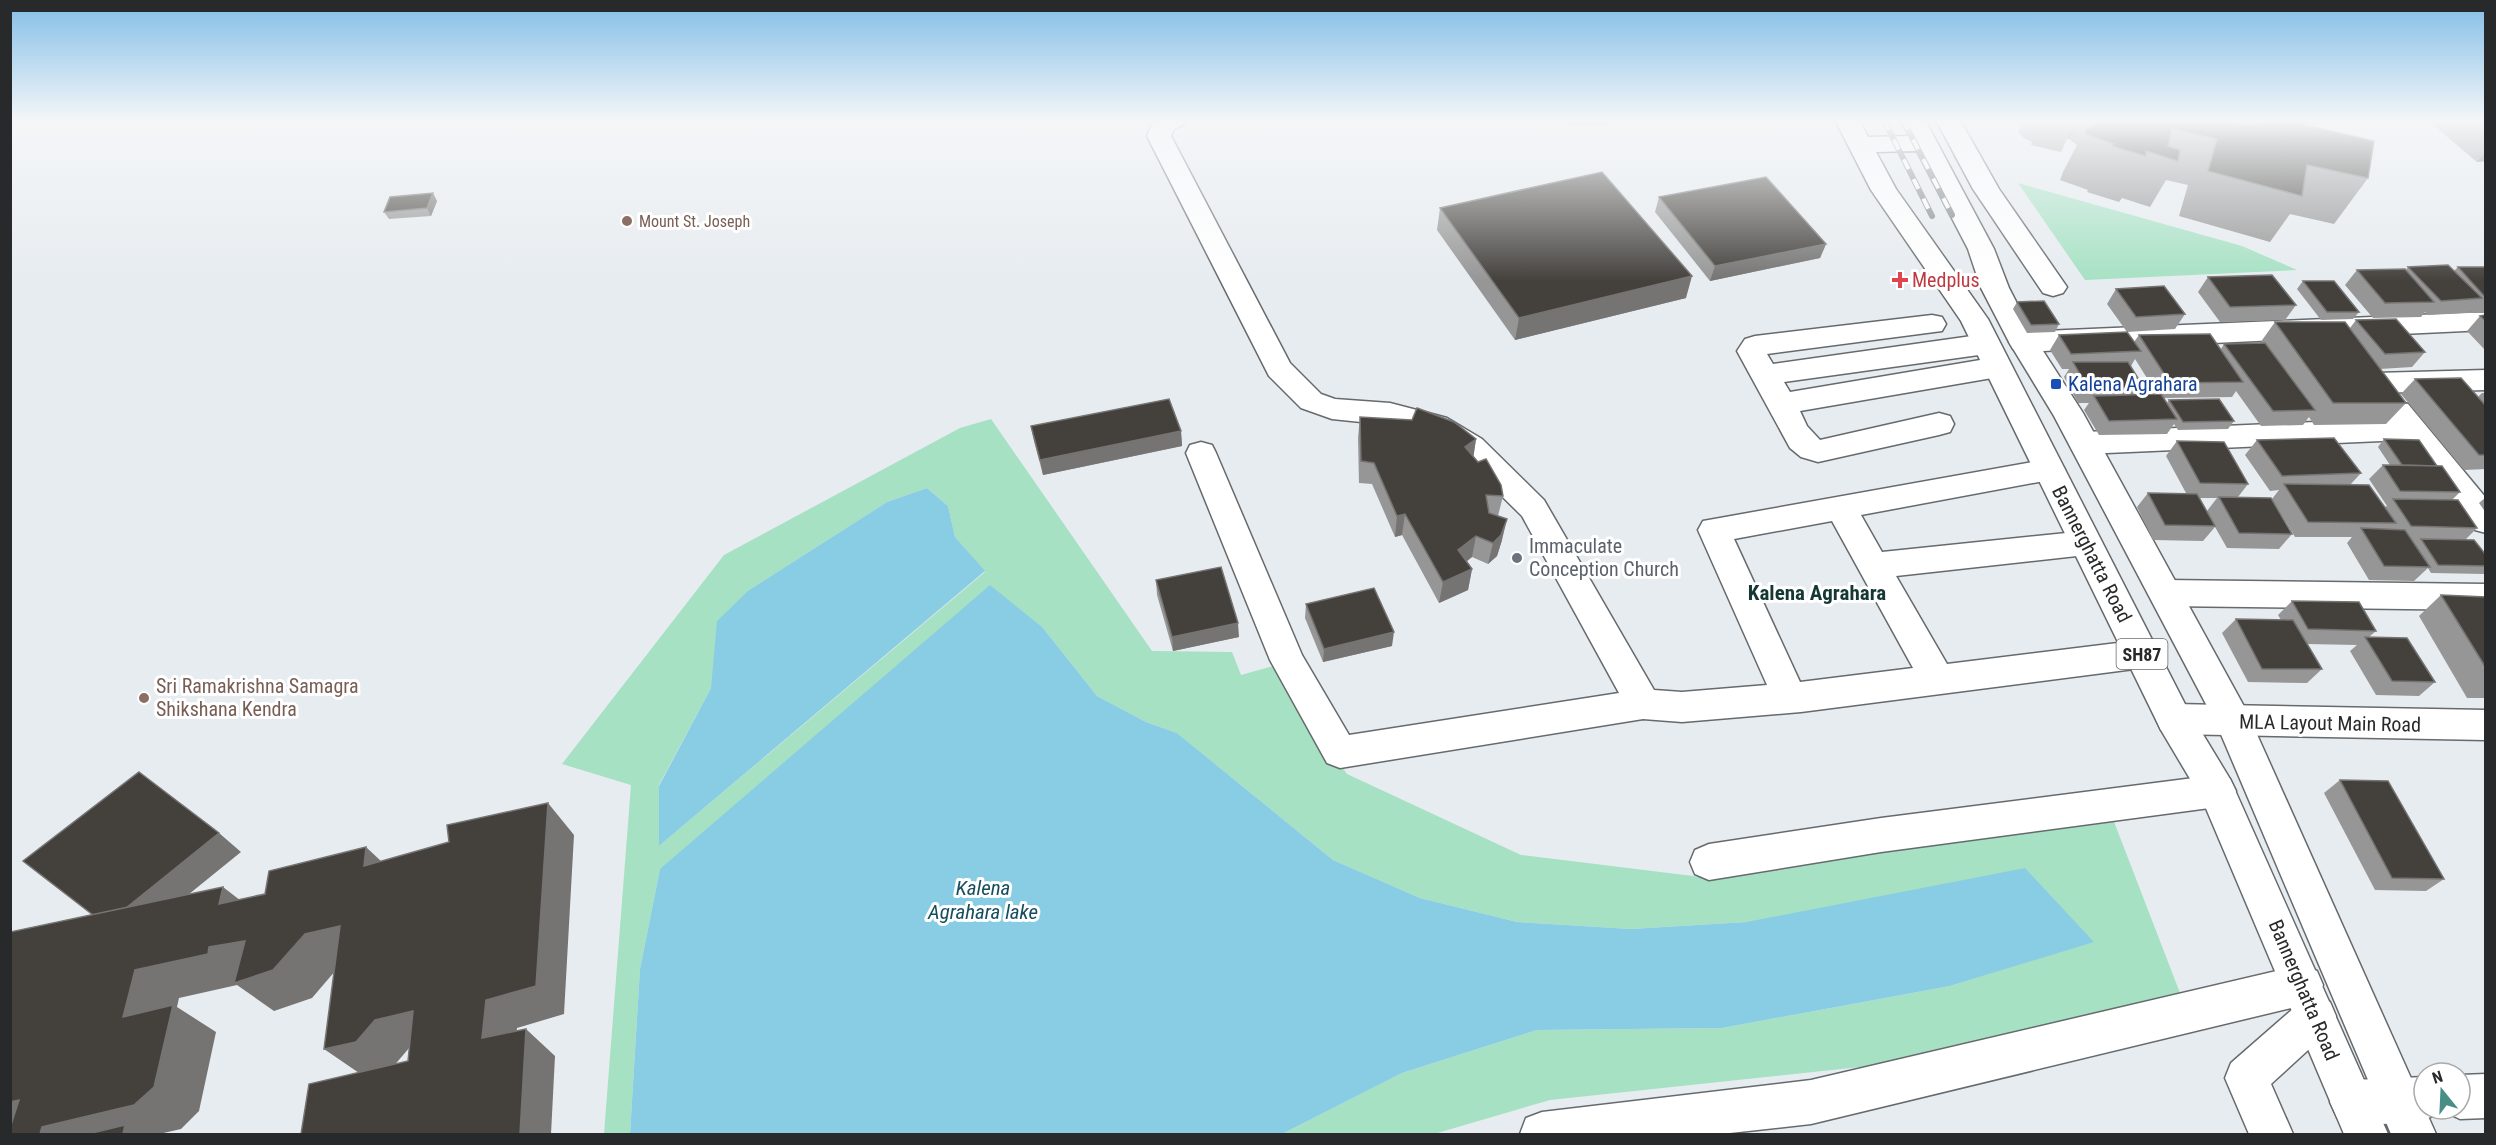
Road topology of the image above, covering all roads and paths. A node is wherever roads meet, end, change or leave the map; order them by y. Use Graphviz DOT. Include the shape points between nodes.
graph roads {
  1 [pos="1178,173"];
  2 [pos="1875,173"];
  3 [pos="1942,173"];
  4 [pos="1977,173"];
  5 [pos="2053,287"];
  6 [pos="2486,321"];
  7 [pos="1932,324"];
  8 [pos="2331,327"];
  9 [pos="2023,342"];
  10 [pos="1992,356"];
  11 [pos="2363,367"];
  12 [pos="1764,375"];
  13 [pos="2486,380"];
  14 [pos="1783,406"];
  15 [pos="1939,424"];
  16 [pos="2412,429"];
  17 [pos="2084,443"];
  18 [pos="1201,453"];
  19 [pos="2049,470"];
  20 [pos="2471,484"];
  21 [pos="1840,507"];
  22 [pos="2486,521"];
  23 [pos="2086,543"];
  24 [pos="1873,566"];
  25 [pos="2164,593"];
  26 [pos="2486,597"];
  27 [pos="2142,654"];
  28 [pos="1938,680"];
  29 [pos="1790,698"];
  30 [pos="1643,704"];
  31 [pos="2174,719"];
  32 [pos="2233,721"];
  33 [pos="2486,725"];
  34 [pos="2217,791"];
  35 [pos="1709,862"];
  36 [pos="2309,1000"];
  37 [pos="2412,1112"];
  38 [pos="2359,1118"];
  39 [pos="1542,1134"];
  40 [pos="2271,1134"];
  1 -- 30 [label="street" via="1279,369 1311,402 1332,410 1390,414 1436,426 1471,447 1533,508"];
  2 -- 10 [label="street, Bannerghatta Road / SH87" via="1974,319"];
  3 -- 9 [label="street"];
  4 -- 5 [label="street"];
  6 -- 8 [label="street"];
  7 -- 12 [label="street" via="1761,344 1751,351"];
  8 -- 9 [label="street"];
  8 -- 11 [label="street"];
  9 -- 17 [label="street"];
  10 -- 12 [label="street"];
  10 -- 14 [label="street"];
  10 -- 19 [label="street, Bannerghatta Road / SH87"];
  11 -- 13 [label="street"];
  11 -- 16 [label="street"];
  12 -- 14 [label="street"];
  14 -- 15 [label="street" via="1804,446 1818,452"];
  16 -- 17 [label="street"];
  16 -- 20 [label="street"];
  17 -- 25 [label="street"];
  18 -- 30 [label="street" via="1287,660 1340,752"];
  19 -- 21 [label="street"];
  19 -- 23 [label="street, Bannerghatta Road / SH87"];
  20 -- 22 [label="street"];
  21 -- 24 [label="street"];
  21 -- 29 [label="street" via="1714,530"];
  23 -- 24 [label="street"];
  23 -- 27 [label="street, Bannerghatta Road / SH87"];
  24 -- 28 [label="street"];
  25 -- 26 [label="street"];
  25 -- 32 [label="street"];
  27 -- 28 [label="street"];
  27 -- 31 [label="street, Bannerghatta Road / SH87"];
  28 -- 29 [label="street"];
  29 -- 30 [label="street" via="1682,707"];
  31 -- 32 [label="street, MLA Layout Main Road"];
  31 -- 34 [label="street, Bannerghatta Road / SH87"];
  32 -- 33 [label="street, MLA Layout Main Road"];
  32 -- 37 [label="street"];
  34 -- 35 [label="street"];
  34 -- 36 [label="street, Bannerghatta Road / SH87"];
  36 -- 38 [label="street, Bannerghatta Road / SH87"];
  36 -- 39 [label="street" via="1811,1102"];
  36 -- 40 [label="street" via="2246,1078"];
  37 -- 38 [label="street"];
}
